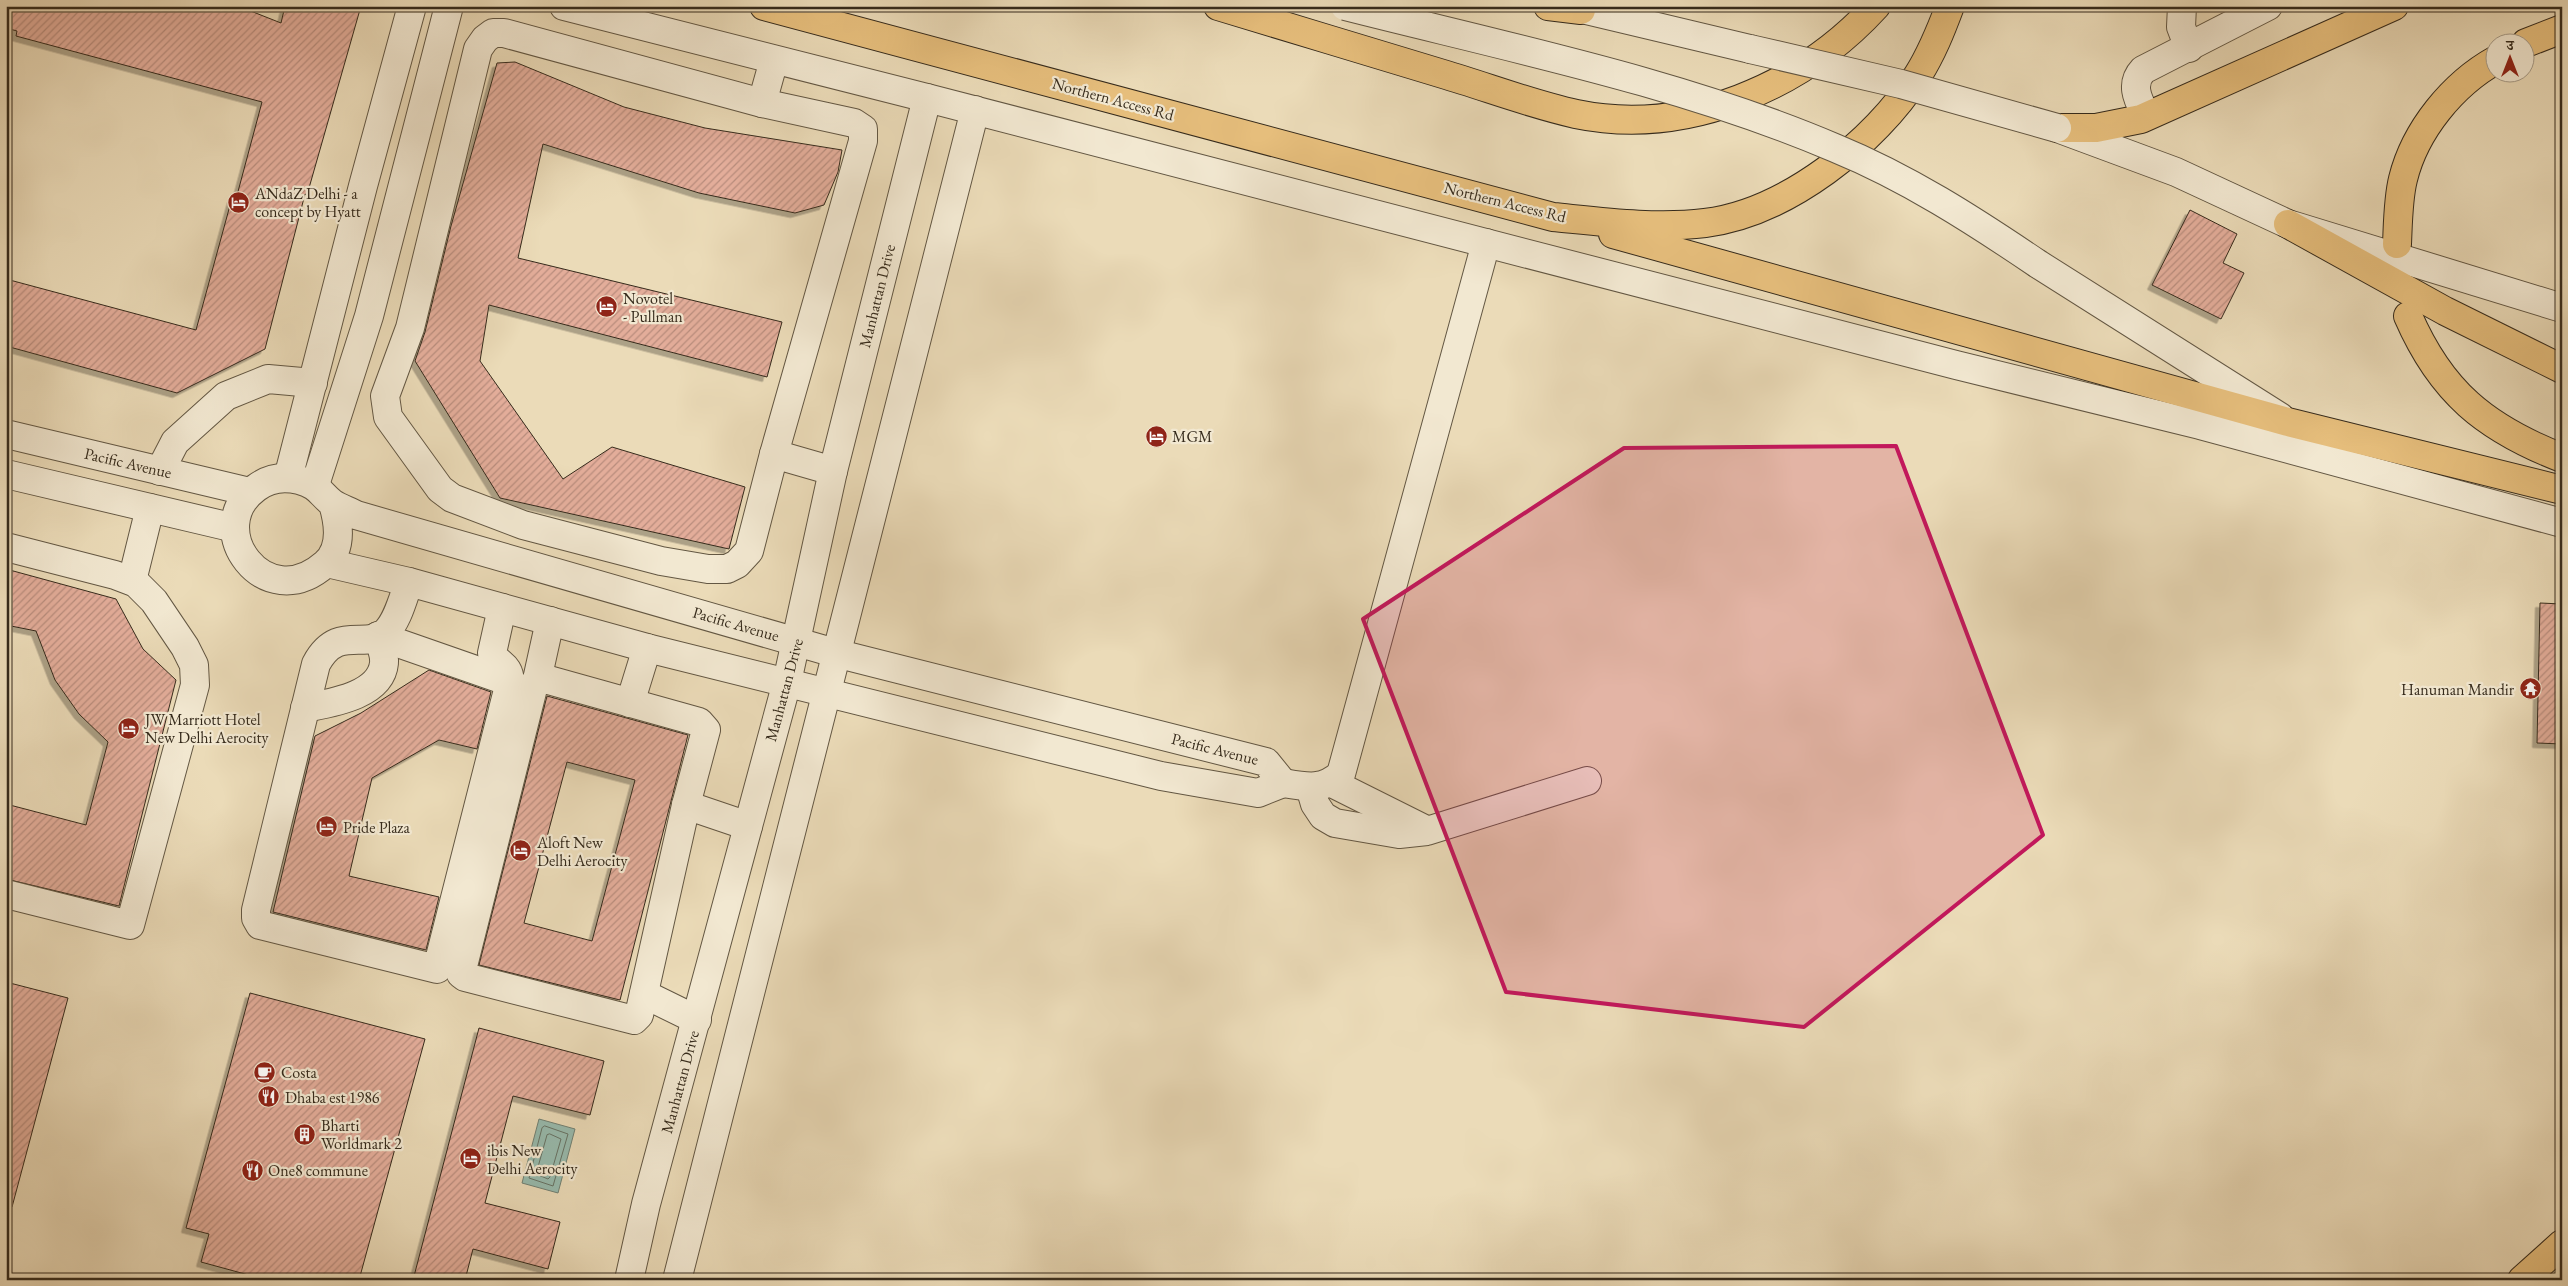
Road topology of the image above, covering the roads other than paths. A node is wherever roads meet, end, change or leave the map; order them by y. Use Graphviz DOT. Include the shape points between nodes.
graph roads {
  1 [pos="412,6"];
  2 [pos="449,6"];
  3 [pos="764,6"];
  4 [pos="1218,6"];
  5 [pos="1345,6"];
  6 [pos="1548,6"];
  7 [pos="1876,6"];
  8 [pos="1950,6"];
  9 [pos="2182,6"];
  10 [pos="2268,6"];
  11 [pos="2394,6"];
  12 [pos="571,8"];
  13 [pos="1575,8"];
  14 [pos="2562,29"];
  15 [pos="2536,40"];
  16 [pos="2189,48"];
  17 [pos="569,52"];
  18 [pos="774,60"];
  19 [pos="2486,67"];
  20 [pos="927,98"];
  21 [pos="762,103"];
  22 [pos="975,110"];
  23 [pos="2146,116"];
  24 [pos="2056,128"];
  25 [pos="1553,217"];
  26 [pos="2288,224"];
  27 [pos="1486,243"];
  28 [pos="2397,244"];
  29 [pos="2562,308"];
  30 [pos="2408,316"];
  31 [pos="362,338"];
  32 [pos="402,349"];
  33 [pos="2562,369"];
  34 [pos="313,383"];
  35 [pos="2288,422"];
  36 [pos="6,434"];
  37 [pos="774,454"];
  38 [pos="2562,458"];
  39 [pos="160,471"];
  40 [pos="833,471"];
  41 [pos="6,474"];
  42 [pos="288,478"];
  43 [pos="2562,490"];
  44 [pos="250,492"];
  45 [pos="324,494"];
  46 [pos="150,508"];
  47 [pos="2562,523"];
  48 [pos="523,525"];
  49 [pos="235,528"];
  50 [pos="6,547"];
  51 [pos="511,560"];
  52 [pos="661,562"];
  53 [pos="327,563"];
  54 [pos="132,581"];
  55 [pos="409,582"];
  56 [pos="653,600"];
  57 [pos="502,608"];
  58 [pos="550,621"];
  59 [pos="378,636"];
  60 [pos="797,641"];
  61 [pos="647,648"];
  62 [pos="835,654"];
  63 [pos="523,681"];
  64 [pos="787,682"];
  65 [pos="826,693"];
  66 [pos="630,703"];
  67 [pos="305,708"];
  68 [pos="1587,781"];
  69 [pos="1283,783"];
  70 [pos="1321,785"];
  71 [pos="686,805"];
  72 [pos="748,826"];
  73 [pos="6,894"];
  74 [pos="644,994"];
  75 [pos="697,1020"];
  76 [pos="2562,1244"];
  77 [pos="629,1280"];
  78 [pos="677,1280"];
  79 [pos="2522,1280"];
  1 -- 34 [label="street"];
  2 -- 31 [label="street"];
  3 -- 25 [label="main road, Northern Access Rd"];
  4 -- 7 [label="main road" via="1577,114 1649,119 1685,116 1744,98 1829,49"];
  5 -- 35 [label="street, bridge" via="1640,82 1835,147 1978,223"];
  6 -- 13 [label="main road"];
  8 -- 25 [label="main road, Northern Access Rd" via="1938,39 1918,76 1888,114 1861,142 1788,196 1747,213 1706,223 1621,224"];
  9 -- 16 [label="street" via="2181,27"];
  10 -- 16 [label="street"];
  11 -- 23 [label="main road"];
  12 -- 17 [label="street"];
  12 -- 18 [label="street"];
  13 -- 24 [label="street, bridge" via="1919,88"];
  14 -- 15 [label="main road"];
  16 -- 23 [label="street" via="2143,70 2138,76 2136,92"];
  17 -- 21 [label="street"];
  17 -- 32 [label="street" via="504,33 493,33 478,49 410,328"];
  18 -- 20 [label="street"];
  18 -- 21 [label="street"];
  19 -- 28 [label="main road" via="2460,86 2434,115 2415,147 2403,179"];
  20 -- 22 [label="street"];
  20 -- 40 [label="street, Manhattan Drive"];
  21 -- 37 [label="street" via="854,123 863,129 864,134"];
  22 -- 27 [label="street"];
  22 -- 62 [label="street"];
  23 -- 24 [label="main road" via="2096,128"];
  24 -- 26 [label="street" via="2176,172"];
  25 -- 35 [label="main road"];
  26 -- 29 [label="street"];
  26 -- 33 [label="main road" via="2445,310"];
  27 -- 47 [label="street" via="2200,425"];
  27 -- 70 [label="street" via="1341,774"];
  30 -- 38 [label="main road" via="2433,366 2473,409 2504,432"];
  31 -- 32 [label="street"];
  31 -- 45 [label="street"];
  32 -- 48 [label="street" via="385,396 392,427 440,489 470,505"];
  34 -- 39 [label="street" via="268,379 226,396 175,442"];
  34 -- 42 [label="street"];
  35 -- 43 [label="main road"];
  36 -- 39 [label="street, Pacific Avenue"];
  37 -- 40 [label="street"];
  37 -- 52 [label="street" via="749,551 744,558 727,569"];
  39 -- 44 [label="street, Pacific Avenue"];
  40 -- 60 [label="street, Manhattan Drive"];
  41 -- 46 [label="street"];
  42 -- 44 [label="street" via="263,482"];
  42 -- 45 [label="street"];
  44 -- 49 [label="street" via="239,508"];
  45 -- 51 [label="street, Pacific Avenue" via="356,515"];
  45 -- 53 [label="street" via="339,524 337,544"];
  46 -- 49 [label="street"];
  46 -- 54 [label="street"];
  48 -- 51 [label="street"];
  48 -- 52 [label="street"];
  49 -- 53 [label="street" via="241,554 264,576 299,580"];
  50 -- 54 [label="street"];
  51 -- 56 [label="street, Pacific Avenue"];
  52 -- 56 [label="street"];
  53 -- 55 [label="street, Pacific Avenue"];
  54 -- 73 [label="street" via="154,601 185,647 194,665 195,685 130,925"];
  55 -- 57 [label="street, Pacific Avenue"];
  55 -- 59 [label="street" via="392,624"];
  56 -- 60 [label="street, Pacific Avenue"];
  57 -- 58 [label="street, Pacific Avenue"];
  57 -- 63 [label="street" via="492,654"];
  58 -- 61 [label="street, Pacific Avenue"];
  58 -- 63 [label="street"];
  59 -- 63 [label="street"];
  59 -- 67 [label="street" via="351,638 324,650 316,664"];
  59 -- 67 [label="street" via="384,662 379,677 356,696"];
  60 -- 62 [label="street, Pacific Avenue"];
  60 -- 64 [label="street, Manhattan Drive"];
  61 -- 64 [label="street, Pacific Avenue"];
  61 -- 66 [label="street"];
  62 -- 65 [label="street"];
  62 -- 69 [label="street, Pacific Avenue" via="1266,762"];
  63 -- 66 [label="street" via="545,679"];
  63 -- 67 [label="street" via="438,969 267,928 256,918"];
  63 -- 74 [label="street" via="461,974 630,1020 639,1015"];
  64 -- 65 [label="street, Pacific Avenue"];
  64 -- 72 [label="street, Manhattan Drive"];
  65 -- 69 [label="street, Pacific Avenue" via="1161,776 1258,793"];
  65 -- 78 [label="street"];
  66 -- 71 [label="street" via="703,725 706,735"];
  68 -- 70 [label="street" via="1427,831"];
  69 -- 70 [label="street"];
  71 -- 72 [label="street"];
  71 -- 74 [label="street"];
  72 -- 75 [label="street, Manhattan Drive"];
  74 -- 75 [label="street"];
  75 -- 77 [label="street, Manhattan Drive" via="646,1204"];
  76 -- 79 [label="main road"];
}
